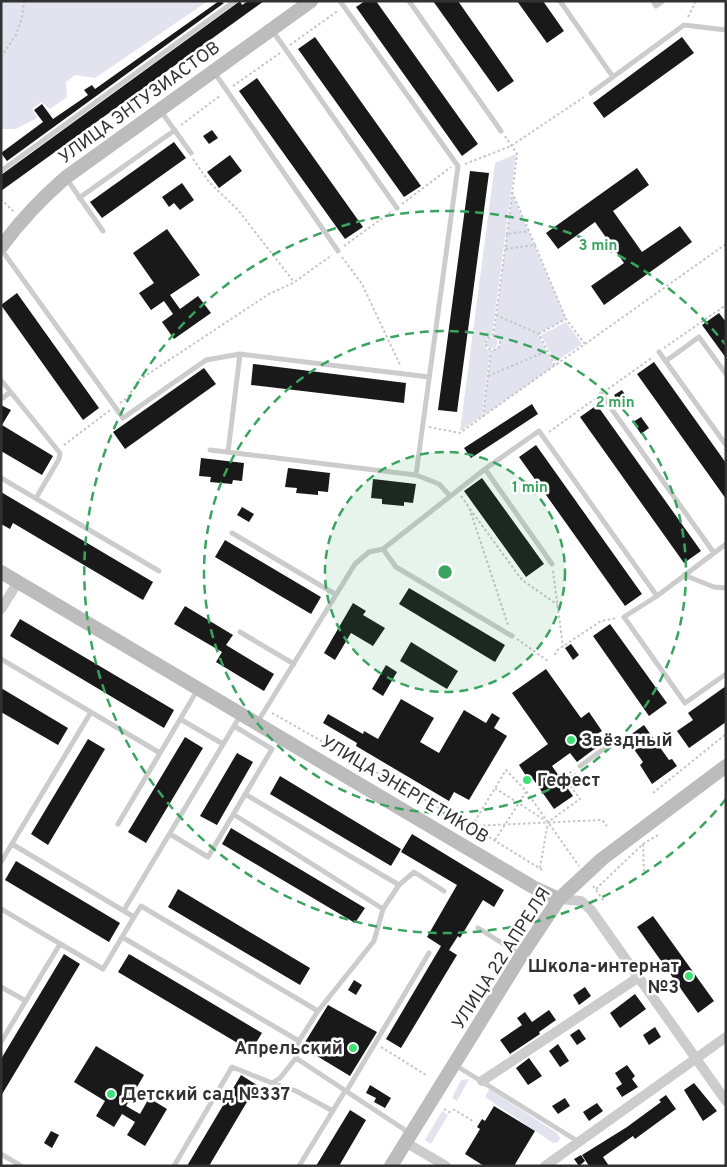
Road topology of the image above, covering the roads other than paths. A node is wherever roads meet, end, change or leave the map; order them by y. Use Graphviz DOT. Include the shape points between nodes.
graph roads {
  1 [pos="235,1"];
  2 [pos="311,1"];
  3 [pos="409,1"];
  4 [pos="560,1"];
  5 [pos="653,1"];
  6 [pos="663,1"];
  7 [pos="342,4"];
  8 [pos="272,29"];
  9 [pos="726,30"];
  10 [pos="213,71"];
  11 [pos="613,77"];
  12 [pos="591,93"];
  13 [pos="160,109"];
  14 [pos="175,130"];
  15 [pos="501,131"];
  16 [pos="191,153"];
  17 [pos="1,171"];
  18 [pos="65,178"];
  19 [pos="80,198"];
  20 [pos="397,208"];
  21 [pos="103,231"];
  22 [pos="1,248"];
  23 [pos="338,251"];
  24 [pos="659,352"];
  25 [pos="240,354"];
  26 [pos="666,361"];
  27 [pos="726,374"];
  28 [pos="429,377"];
  29 [pos="1,380"];
  30 [pos="10,392"];
  31 [pos="601,394"];
  32 [pos="3,398"];
  33 [pos="726,445"];
  34 [pos="210,450"];
  35 [pos="228,452"];
  36 [pos="485,469"];
  37 [pos="416,474"];
  38 [pos="1,478"];
  39 [pos="450,496"];
  40 [pos="36,498"];
  41 [pos="232,533"];
  42 [pos="726,544"];
  43 [pos="383,549"];
  44 [pos="714,553"];
  45 [pos="552,564"];
  46 [pos="159,571"];
  47 [pos="1,572"];
  48 [pos="684,575"];
  49 [pos="18,582"];
  50 [pos="726,588"];
  51 [pos="335,594"];
  52 [pos="657,596"];
  53 [pos="1,609"];
  54 [pos="240,632"];
  55 [pos="512,636"];
  56 [pos="1,659"];
  57 [pos="294,664"];
  58 [pos="726,674"];
  59 [pos="198,689"];
  60 [pos="91,712"];
  61 [pos="180,719"];
  62 [pos="237,720"];
  63 [pos="257,724"];
  64 [pos="616,740"];
  65 [pos="223,744"];
  66 [pos="160,753"];
  67 [pos="580,766"];
  68 [pos="726,766"];
  69 [pos="245,794"];
  70 [pos="233,814"];
  71 [pos="118,824"];
  72 [pos="170,834"];
  73 [pos="12,844"];
  74 [pos="1,862"];
  75 [pos="399,885"];
  76 [pos="444,890"];
  77 [pos="559,899"];
  78 [pos="1,909"];
  79 [pos="383,909"];
  80 [pos="124,910"];
  81 [pos="134,917"];
  82 [pos="478,928"];
  83 [pos="122,937"];
  84 [pos="60,944"];
  85 [pos="429,954"];
  86 [pos="521,956"];
  87 [pos="639,977"];
  88 [pos="1,987"];
  89 [pos="26,1001"];
  90 [pos="318,1011"];
  91 [pos="726,1037"];
  92 [pos="299,1041"];
  93 [pos="1,1042"];
  94 [pos="296,1058"];
  95 [pos="697,1058"];
  96 [pos="454,1064"];
  97 [pos="482,1081"];
  98 [pos="272,1083"];
  99 [pos="346,1091"];
  100 [pos="726,1101"];
  101 [pos="333,1110"];
  102 [pos="408,1138"];
  103 [pos="579,1142"];
  104 [pos="1,1154"];
  105 [pos="21,1166"];
  106 [pos="174,1166"];
  107 [pos="299,1166"];
  108 [pos="391,1166"];
  109 [pos="446,1166"];
  110 [pos="545,1166"];
  1 -- 17 [label="lane"];
  2 -- 8 [label="main road, УЛИЦА ЭНТУЗИАСТОВ"];
  3 -- 15 [label="lane"];
  4 -- 11 [label="lane"];
  5 -- 6 [label="lane" via="656,6"];
  7 -- 28 [label="lane" via="457,165"];
  8 -- 10 [label="main road, УЛИЦА ЭНТУЗИАСТОВ"];
  8 -- 20 [label="lane"];
  9 -- 11 [label="lane" via="684,25"];
  10 -- 13 [label="main road, УЛИЦА ЭНТУЗИАСТОВ"];
  10 -- 23 [label="lane"];
  11 -- 12 [label="lane"];
  13 -- 14 [label="lane"];
  13 -- 18 [label="main road, УЛИЦА ЭНТУЗИАСТОВ"];
  14 -- 16 [label="lane"];
  14 -- 19 [label="lane"];
  18 -- 19 [label="lane"];
  18 -- 22 [label="main road, УЛИЦА ЭНТУЗИАСТОВ" via="21,220"];
  19 -- 21 [label="lane"];
  22 -- 25 [label="lane" via="123,418 206,360"];
  24 -- 26 [label="lane"];
  25 -- 28 [label="lane"];
  25 -- 35 [label="lane"];
  26 -- 27 [label="lane" via="699,337"];
  26 -- 33 [label="lane"];
  28 -- 37 [label="lane"];
  29 -- 30 [label="lane"];
  30 -- 32 [label="lane"];
  30 -- 40 [label="lane" via="58,450 59,459"];
  31 -- 44 [label="lane"];
  34 -- 35 [label="lane"];
  35 -- 37 [label="lane"];
  36 -- 39 [label="lane"];
  36 -- 45 [label="lane"];
  36 -- 52 [label="lane" via="539,431"];
  37 -- 39 [label="lane" via="439,484"];
  38 -- 40 [label="lane"];
  39 -- 43 [label="lane"];
  40 -- 46 [label="lane"];
  41 -- 51 [label="lane"];
  42 -- 44 [label="lane"];
  43 -- 51 [label="lane" via="369,552 355,564"];
  43 -- 55 [label="lane" via="396,567"];
  44 -- 48 [label="lane"];
  47 -- 49 [label="main road, УЛИЦА ЭНЕРГЕТИКОВ"];
  48 -- 50 [label="lane" via="714,587"];
  48 -- 52 [label="lane"];
  49 -- 53 [label="street"];
  49 -- 59 [label="main road, УЛИЦА ЭНЕРГЕТИКОВ"];
  51 -- 57 [label="lane"];
  52 -- 58 [label="lane" via="624,617 685,703"];
  54 -- 57 [label="lane"];
  56 -- 60 [label="lane"];
  57 -- 63 [label="lane"];
  59 -- 61 [label="lane"];
  59 -- 62 [label="main road, УЛИЦА ЭНЕРГЕТИКОВ"];
  60 -- 66 [label="lane"];
  60 -- 73 [label="lane"];
  61 -- 65 [label="lane"];
  61 -- 66 [label="lane"];
  62 -- 63 [label="main road, УЛИЦА ЭНЕРГЕТИКОВ"];
  62 -- 65 [label="lane"];
  62 -- 69 [label="lane" via="272,749"];
  63 -- 77 [label="main road, УЛИЦА ЭНЕРГЕТИКОВ" via="533,887"];
  64 -- 67 [label="lane"];
  65 -- 72 [label="lane"];
  66 -- 71 [label="lane"];
  68 -- 77 [label="main road, УЛИЦА 22 АПРЕЛЯ" via="602,859"];
  69 -- 70 [label="lane"];
  69 -- 75 [label="lane"];
  70 -- 72 [label="lane" via="208,856"];
  70 -- 79 [label="lane"];
  72 -- 80 [label="lane"];
  73 -- 74 [label="lane"];
  73 -- 80 [label="lane"];
  75 -- 76 [label="lane" via="414,872"];
  75 -- 79 [label="lane"];
  77 -- 86 [label="main road, УЛИЦА 22 АПРЕЛЯ"];
  77 -- 87 [label="street, УЛИЦА ЭНЕРГЕТИКОВ" via="581,901 591,910"];
  78 -- 84 [label="lane"];
  79 -- 90 [label="lane" via="374,941"];
  80 -- 81 [label="lane"];
  81 -- 83 [label="lane"];
  81 -- 90 [label="lane" via="141,906"];
  82 -- 86 [label="lane"];
  83 -- 84 [label="lane" via="103,969"];
  83 -- 92 [label="lane"];
  84 -- 89 [label="lane"];
  85 -- 99 [label="lane"];
  86 -- 96 [label="main road, УЛИЦА 22 АПРЕЛЯ"];
  87 -- 95 [label="street, УЛИЦА ЭНЕРГЕТИКОВ"];
  87 -- 97 [label="street"];
  88 -- 89 [label="lane"];
  89 -- 93 [label="lane"];
  90 -- 92 [label="lane"];
  91 -- 95 [label="street"];
  92 -- 94 [label="lane"];
  94 -- 98 [label="lane"];
  94 -- 99 [label="lane"];
  95 -- 100 [label="street, УЛИЦА ЭНЕРГЕТИКОВ"];
  95 -- 103 [label="street"];
  96 -- 97 [label="lane"];
  96 -- 102 [label="main road, УЛИЦА 22 АПРЕЛЯ"];
  97 -- 103 [label="lane"];
  98 -- 101 [label="lane"];
  98 -- 106 [label="lane" via="232,1067"];
  99 -- 101 [label="lane"];
  99 -- 102 [label="lane"];
  101 -- 107 [label="lane"];
  102 -- 108 [label="main road, УЛИЦА 22 АПРЕЛЯ"];
  102 -- 109 [label="street"];
  103 -- 110 [label="street"];
  104 -- 105 [label="lane"];
}
